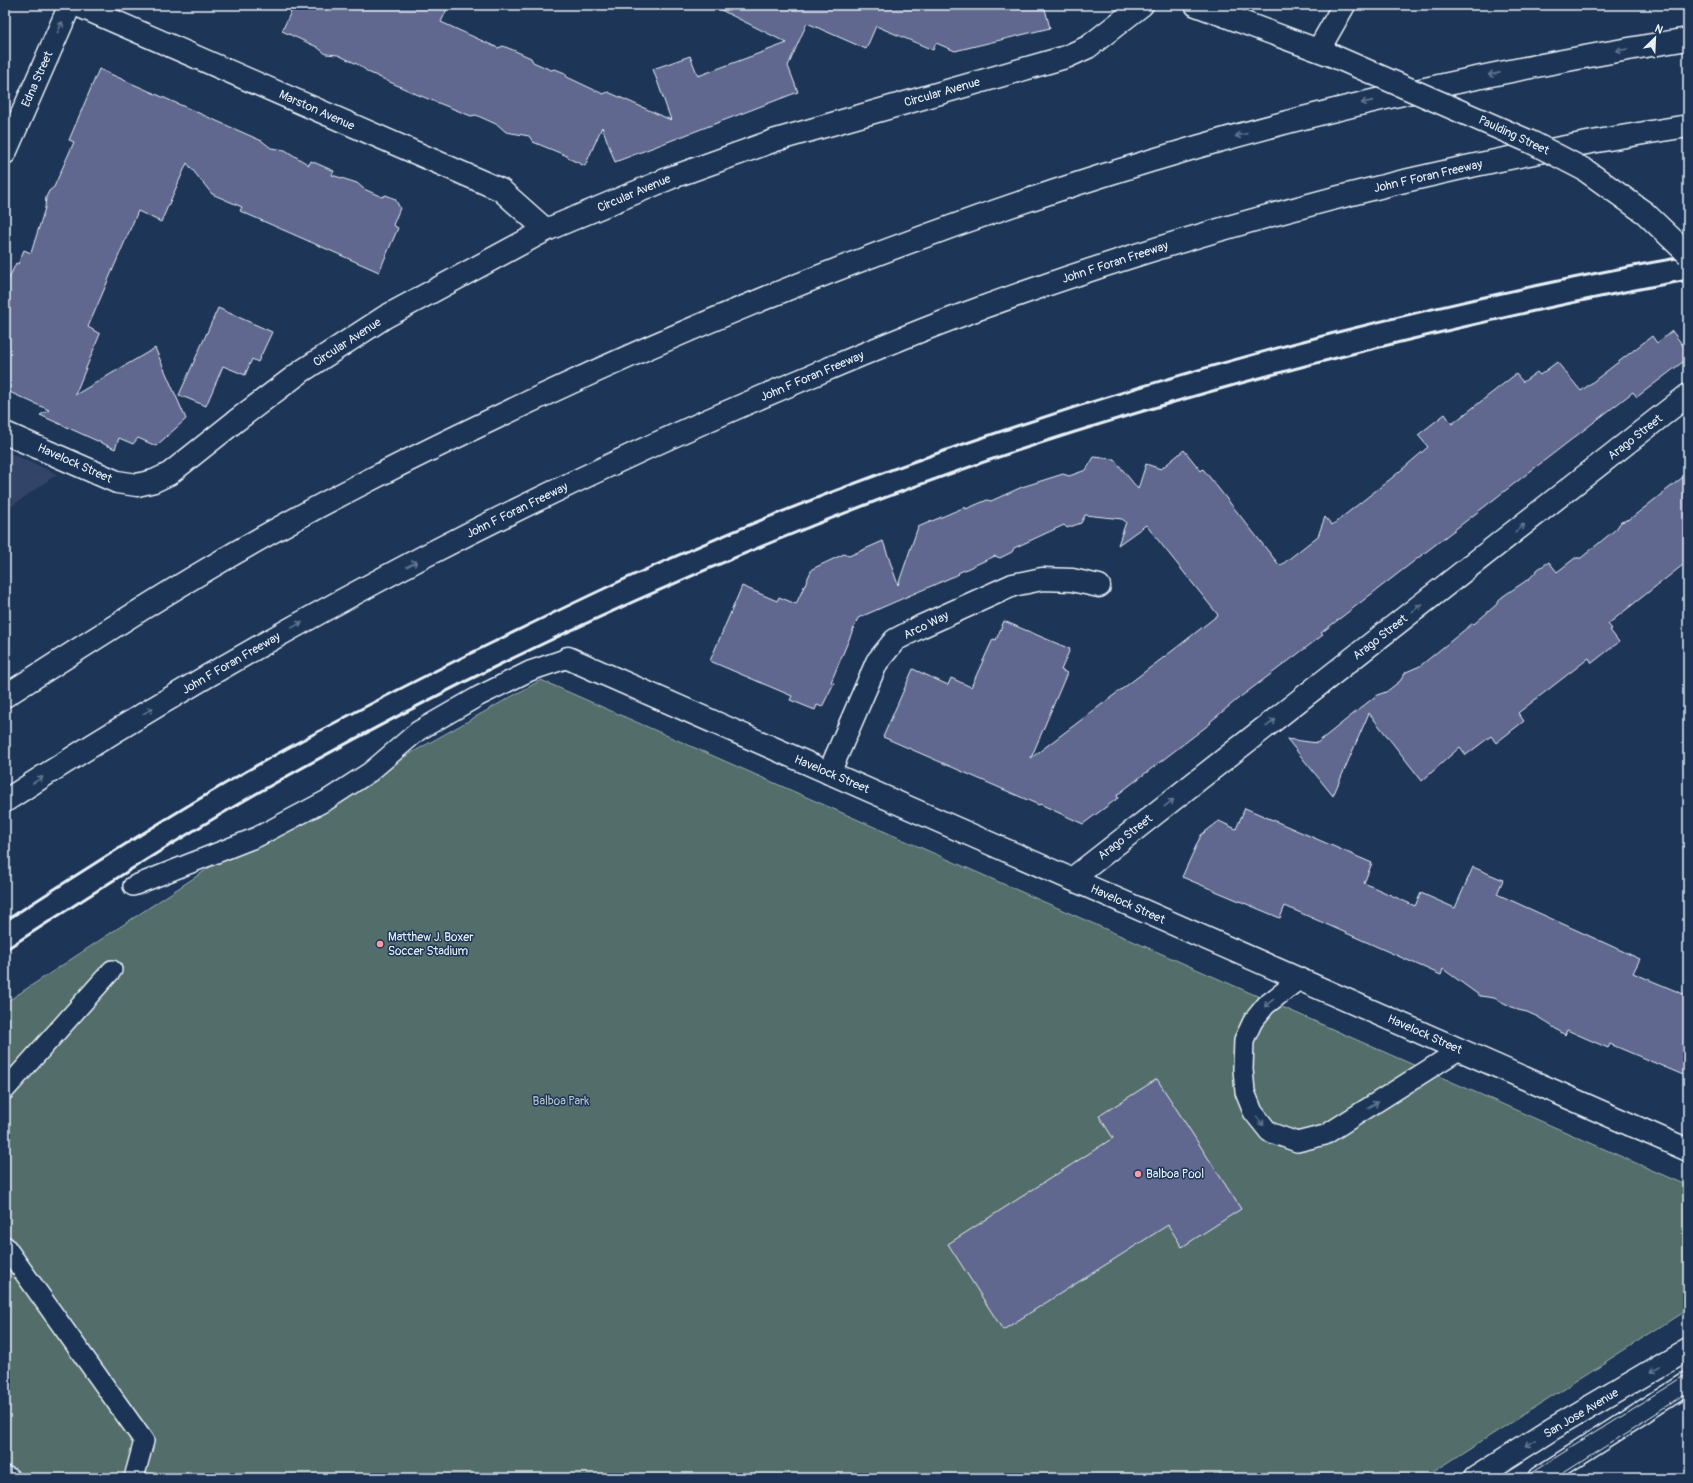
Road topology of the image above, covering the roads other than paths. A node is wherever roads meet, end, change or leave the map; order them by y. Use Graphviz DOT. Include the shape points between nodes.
graph roads {
  1 [pos="70,5"];
  2 [pos="77,5"];
  3 [pos="1142,5"];
  4 [pos="1196,5"];
  5 [pos="1344,5"];
  6 [pos="1688,39"];
  7 [pos="1325,52"];
  8 [pos="1688,126"];
  9 [pos="5,153"];
  10 [pos="546,230"];
  11 [pos="1688,254"];
  12 [pos="1688,395"];
  13 [pos="5,432"];
  14 [pos="169,474"];
  15 [pos="1099,586"];
  16 [pos="568,658"];
  17 [pos="5,696"];
  18 [pos="829,773"];
  19 [pos="5,801"];
  20 [pos="1072,879"];
  21 [pos="133,886"];
  22 [pos="112,970"];
  23 [pos="1300,979"];
  24 [pos="1459,1050"];
  25 [pos="5,1090"];
  26 [pos="1688,1150"];
  27 [pos="5,1246"];
  28 [pos="1688,1349"];
  29 [pos="1688,1383"];
  30 [pos="5,1476"];
  31 [pos="10,1478"];
  32 [pos="134,1478"];
  33 [pos="1475,1478"];
  34 [pos="1539,1478"];
  9 -- 1 [label="main road, Edna Street, one-way"];
  2 -- 10 [label="main road, Marston Avenue" via="501,190"];
  3 -- 10 [label="main road, Circular Avenue" via="1088,47 1066,57 776,140 670,178"];
  4 -- 7 [label="main road, Paulding Street"];
  5 -- 7 [label="main road"];
  6 -- 17 [label="main road, one-way" via="1480,77 1270,127 1064,188 862,260 661,342 436,447 207,569"];
  7 -- 11 [label="main road, Paulding Street, bridge" via="1533,143 1585,170 1645,213"];
  19 -- 8 [label="main road, John F Foran Freeway, one-way" via="195,683 322,611 444,547 643,449 776,390 913,334 1115,262 1307,205 1535,152"];
  10 -- 14 [label="main road, Circular Avenue" via="385,317 308,367"];
  20 -- 12 [label="main road, Arago Street, one-way"];
  13 -- 14 [label="main road, Havelock Street" via="117,482 137,485"];
  15 -- 18 [label="main road, Arco Way" via="1072,580 1042,578 1013,585 895,640 877,662"];
  16 -- 18 [label="main road, Havelock Street"];
  16 -- 21 [label="lane" via="530,671 479,696 418,731 370,772 320,804 257,837"];
  18 -- 20 [label="main road, Havelock Street"];
  20 -- 23 [label="main road, Havelock Street"];
  22 -- 25 [label="lane"];
  23 -- 24 [label="main road, Havelock Street"];
  23 -- 24 [label="lane, one-way" via="1266,1005 1253,1020 1244,1040 1245,1092 1253,1112 1269,1132 1297,1142 1325,1136"];
  24 -- 26 [label="main road, Havelock Street"];
  27 -- 32 [label="lane" via="144,1441"];
  28 -- 33 [label="main road, San Jose Avenue, one-way"];
  29 -- 34 [label="main road"];
  30 -- 31 [label="lane"];
}
